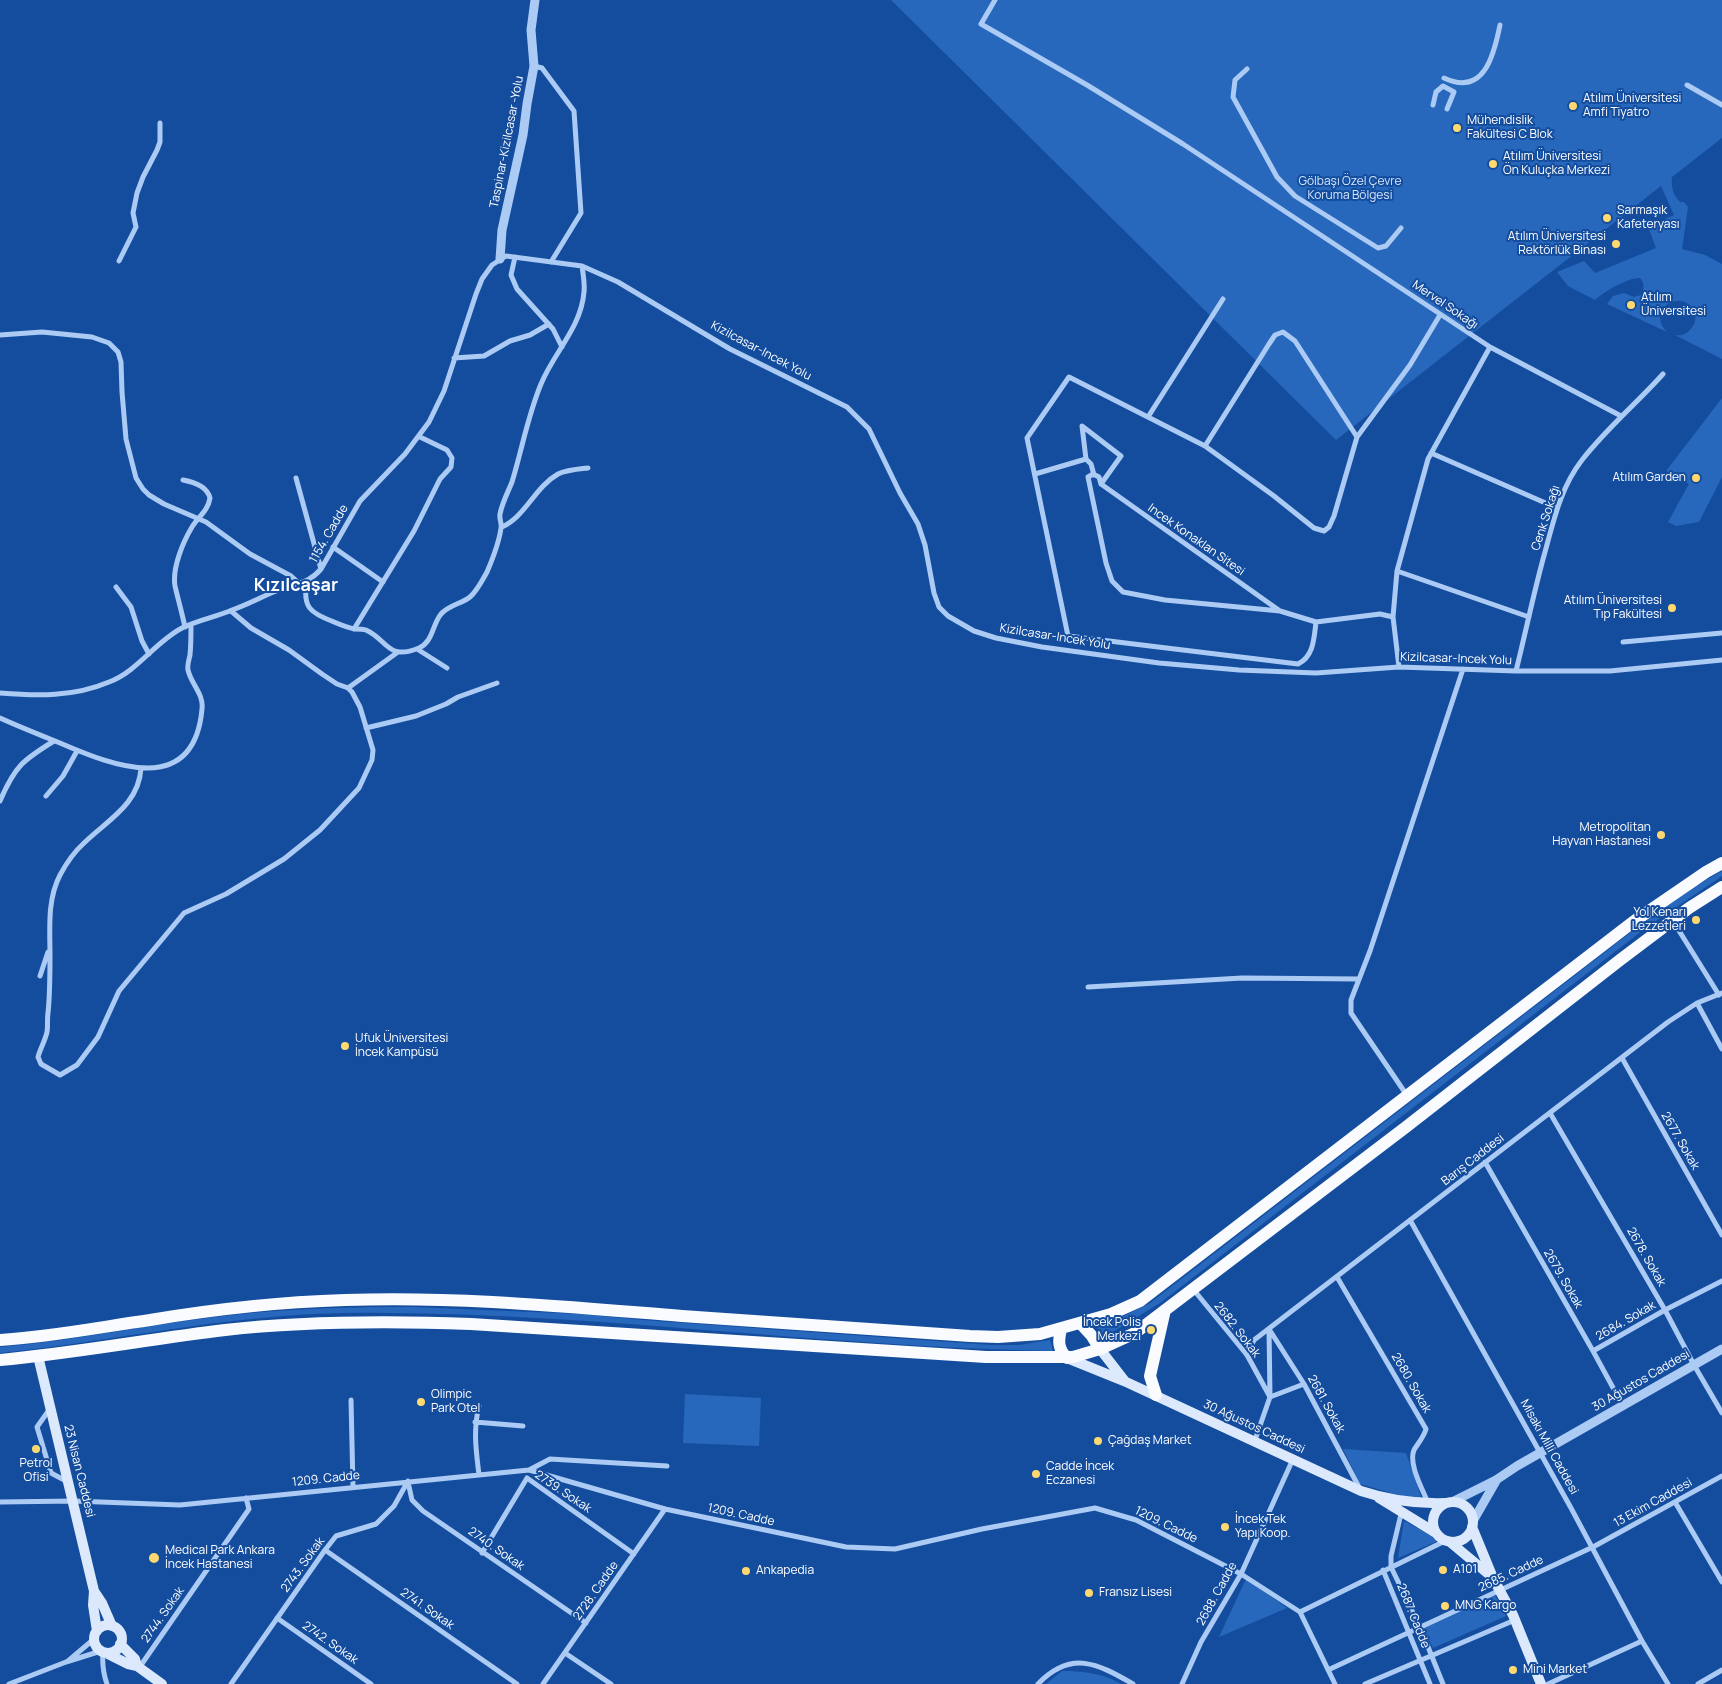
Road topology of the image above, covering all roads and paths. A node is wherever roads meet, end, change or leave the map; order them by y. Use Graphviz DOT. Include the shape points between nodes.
graph roads {
  1 [pos="535,0"];
  2 [pos="995,0"];
  3 [pos="1500,26"];
  4 [pos="534,66"];
  5 [pos="1247,69"];
  6 [pos="1444,78"];
  7 [pos="1687,85"];
  8 [pos="1433,105"];
  9 [pos="1722,105"];
  10 [pos="1447,109"];
  11 [pos="160,123"];
  12 [pos="1401,228"];
  13 [pos="515,257"];
  14 [pos="500,259"];
  15 [pos="119,260"];
  16 [pos="552,262"];
  17 [pos="582,266"];
  18 [pos="1223,299"];
  19 [pos="1440,315"];
  20 [pos="549,324"];
  21 [pos="0,335"];
  22 [pos="562,347"];
  23 [pos="1490,347"];
  24 [pos="454,358"];
  25 [pos="1663,374"];
  26 [pos="1621,416"];
  27 [pos="1148,418"];
  28 [pos="420,436"];
  29 [pos="1357,437"];
  30 [pos="1205,446"];
  31 [pos="1431,453"];
  32 [pos="1086,459"];
  33 [pos="588,468"];
  34 [pos="1035,474"];
  35 [pos="1094,475"];
  36 [pos="296,478"];
  37 [pos="183,480"];
  38 [pos="1101,484"];
  39 [pos="1557,508"];
  40 [pos="199,518"];
  41 [pos="502,527"];
  42 [pos="333,547"];
  43 [pos="321,569"];
  44 [pos="1397,571"];
  45 [pos="307,581"];
  46 [pos="383,582"];
  47 [pos="300,584"];
  48 [pos="116,587"];
  49 [pos="231,611"];
  50 [pos="1280,612"];
  51 [pos="1393,617"];
  52 [pos="1529,617"];
  53 [pos="1316,622"];
  54 [pos="188,626"];
  55 [pos="354,629"];
  56 [pos="1722,633"];
  57 [pos="1623,642"];
  58 [pos="416,649"];
  59 [pos="398,652"];
  60 [pos="149,654"];
  61 [pos="1722,660"];
  62 [pos="1399,667"];
  63 [pos="447,668"];
  64 [pos="1463,669"];
  65 [pos="1516,671"];
  66 [pos="497,683"];
  67 [pos="348,688"];
  68 [pos="0,693"];
  69 [pos="0,718"];
  70 [pos="366,728"];
  71 [pos="54,741"];
  72 [pos="77,751"];
  73 [pos="141,768"];
  74 [pos="46,796"];
  75 [pos="0,801"];
  76 [pos="1722,863"];
  77 [pos="1722,887"];
  78 [pos="1672,921"];
  79 [pos="50,944"];
  80 [pos="40,976"];
  81 [pos="1359,979"];
  82 [pos="1088,987"];
  83 [pos="1720,994"];
  84 [pos="1697,1003"];
  85 [pos="1722,1049"];
  86 [pos="1622,1058"];
  87 [pos="1407,1095"];
  88 [pos="1550,1113"];
  89 [pos="1486,1162"];
  90 [pos="1410,1220"];
  91 [pos="1722,1235"];
  92 [pos="1337,1277"];
  93 [pos="1722,1281"];
  94 [pos="1192,1289"];
  95 [pos="1165,1310"];
  96 [pos="1665,1310"];
  97 [pos="1080,1324"];
  98 [pos="1061,1329"];
  99 [pos="1269,1329"];
  100 [pos="0,1340"];
  101 [pos="1722,1349"];
  102 [pos="1100,1350"];
  103 [pos="1593,1351"];
  104 [pos="1247,1355"];
  105 [pos="38,1356"];
  106 [pos="1067,1358"];
  107 [pos="0,1360"];
  108 [pos="1694,1365"];
  109 [pos="1124,1381"];
  110 [pos="1304,1384"];
  111 [pos="1156,1395"];
  112 [pos="1270,1397"];
  113 [pos="351,1400"];
  114 [pos="479,1406"];
  115 [pos="1623,1406"];
  116 [pos="50,1409"];
  117 [pos="1722,1413"];
  118 [pos="475,1422"];
  119 [pos="524,1426"];
  120 [pos="1254,1440"];
  121 [pos="1541,1452"];
  122 [pos="1293,1458"];
  123 [pos="667,1466"];
  124 [pos="529,1470"];
  125 [pos="479,1475"];
  126 [pos="1722,1476"];
  127 [pos="1496,1480"];
  128 [pos="69,1482"];
  129 [pos="408,1482"];
  130 [pos="353,1487"];
  131 [pos="1361,1491"];
  132 [pos="1374,1495"];
  133 [pos="246,1498"];
  134 [pos="74,1501"];
  135 [pos="0,1502"];
  136 [pos="1675,1502"];
  137 [pos="1449,1503"];
  138 [pos="1428,1504"];
  139 [pos="665,1509"];
  140 [pos="1401,1514"];
  141 [pos="1473,1524"];
  142 [pos="1436,1534"];
  143 [pos="1447,1542"];
  144 [pos="1593,1547"];
  145 [pos="325,1550"];
  146 [pos="482,1553"];
  147 [pos="634,1554"];
  148 [pos="1392,1556"];
  149 [pos="1392,1567"];
  150 [pos="1384,1570"];
  151 [pos="1241,1574"];
  152 [pos="1493,1578"];
  153 [pos="1722,1582"];
  154 [pos="94,1591"];
  155 [pos="1500,1591"];
  156 [pos="1300,1612"];
  157 [pos="277,1618"];
  158 [pos="1515,1620"];
  159 [pos="586,1623"];
  160 [pos="112,1626"];
  161 [pos="1420,1627"];
  162 [pos="1409,1631"];
  163 [pos="96,1635"];
  164 [pos="1642,1641"];
  165 [pos="120,1644"];
  166 [pos="104,1652"];
  167 [pos="565,1653"];
  168 [pos="1431,1655"];
  169 [pos="1421,1660"];
  170 [pos="66,1662"];
  171 [pos="138,1667"];
  172 [pos="1328,1670"];
  173 [pos="1722,1670"];
  174 [pos="12,1683"];
  175 [pos="107,1684"];
  176 [pos="162,1684"];
  177 [pos="231,1684"];
  178 [pos="371,1684"];
  179 [pos="518,1684"];
  180 [pos="543,1684"];
  181 [pos="611,1684"];
  182 [pos="1038,1684"];
  183 [pos="1133,1684"];
  184 [pos="1182,1684"];
  185 [pos="1335,1684"];
  186 [pos="1365,1684"];
  187 [pos="1430,1684"];
  188 [pos="1443,1684"];
  189 [pos="1541,1684"];
  190 [pos="1548,1684"];
  191 [pos="1668,1684"];
  192 [pos="1698,1684"];
  1 -- 4 [label="street, Taspinar-Kizilcasar -Yolu" via="532,30"];
  2 -- 19 [label="street, Mervel Sokağı" via="981,24 1183,144"];
  3 -- 6 [label="street" via="1492,60 1478,78 1455,84"];
  4 -- 14 [label="street, Taspinar-Kizilcasar -Yolu" via="502,230"];
  4 -- 16 [label="street" via="542,68 574,111 576,129 581,213"];
  5 -- 12 [label="street" via="1235,80 1233,97 1277,177 1286,187 1295,196 1378,248 1386,246"];
  7 -- 9 [label="street"];
  8 -- 10 [label="street" via="1436,92 1443,86 1454,92"];
  11 -- 15 [label="street" via="160,142 137,193 133,213 136,227"];
  13 -- 14 [label="street, Kizilcasar-Incek Yolu"];
  13 -- 16 [label="street, Kizilcasar-Incek Yolu"];
  13 -- 20 [label="street" via="511,275 517,288"];
  14 -- 24 [label="street, 1154. Cadde" via="482,279"];
  16 -- 17 [label="street, Kizilcasar-Incek Yolu"];
  17 -- 22 [label="street" via="584,292 580,312"];
  17 -- 62 [label="street, Kizilcasar-Incek Yolu" via="618,282 730,349 847,407 869,429 918,524 939,606 948,616 974,631 1042,647 1194,666 1316,673"];
  18 -- 27 [label="street"];
  19 -- 23 [label="street, Mervel Sokağı"];
  19 -- 29 [label="street" via="1410,365"];
  20 -- 22 [label="street"];
  20 -- 24 [label="street" via="484,356"];
  21 -- 40 [label="street" via="42,332 92,337 109,343 118,352 121,362 126,438 136,478 149,495"];
  22 -- 41 [label="street" via="540,384 499,516"];
  23 -- 26 [label="street, Mervel Sokağı"];
  23 -- 31 [label="street"];
  24 -- 28 [label="street, 1154. Cadde" via="444,391"];
  25 -- 26 [label="street, Cenk Sokağı"];
  26 -- 39 [label="street, Cenk Sokağı" via="1581,461"];
  27 -- 30 [label="street"];
  27 -- 34 [label="street" via="1069,377 1027,438"];
  28 -- 42 [label="street, 1154. Cadde" via="360,501"];
  28 -- 46 [label="street" via="447,450 452,458 451,467 440,479"];
  29 -- 30 [label="street" via="1334,516 1324,531 1314,528"];
  29 -- 30 [label="street" via="1295,341 1283,332 1275,335"];
  31 -- 39 [label="street"];
  31 -- 44 [label="street"];
  32 -- 34 [label="street"];
  32 -- 35 [label="street, Incek Konaklan Sitesi"];
  32 -- 38 [label="street, Incek Konaklan Sitesi" via="1082,426 1121,456"];
  33 -- 41 [label="street" via="559,474 547,482 510,524"];
  34 -- 53 [label="street" via="1068,636 1298,664 1310,652"];
  35 -- 38 [label="street, Incek Konaklan Sitesi" via="1099,477"];
  35 -- 50 [label="street" via="1088,477 1096,521 1106,563 1118,589 1132,595 1165,600"];
  36 -- 43 [label="street"];
  37 -- 40 [label="street" via="194,482 209,493 207,509"];
  38 -- 50 [label="street, Incek Konaklan Sitesi"];
  39 -- 52 [label="street, Cenk Sokağı"];
  40 -- 47 [label="street"];
  40 -- 54 [label="street" via="188,535 174,575"];
  41 -- 58 [label="street" via="487,572 474,592 441,614 428,641"];
  42 -- 43 [label="street, 1154. Cadde"];
  42 -- 46 [label="street"];
  43 -- 45 [label="street, 1154. Cadde"];
  44 -- 51 [label="street"];
  44 -- 52 [label="street"];
  45 -- 47 [label="street, 1154. Cadde"];
  45 -- 55 [label="street" via="305,593 309,608"];
  46 -- 55 [label="street"];
  47 -- 49 [label="street, 1154. Cadde" via="282,588"];
  48 -- 60 [label="street" via="131,607"];
  49 -- 54 [label="street, 1154. Cadde"];
  49 -- 67 [label="street" via="251,628"];
  50 -- 53 [label="street"];
  51 -- 53 [label="street" via="1380,614"];
  51 -- 62 [label="street"];
  52 -- 65 [label="street, Cenk Sokağı"];
  54 -- 60 [label="street, 1154. Cadde"];
  54 -- 73 [label="street" via="188,667 203,706 198,735 191,749 172,762 160,767"];
  55 -- 59 [label="street" via="364,629 376,635 390,649"];
  56 -- 57 [label="street"];
  58 -- 59 [label="street"];
  58 -- 63 [label="street"];
  59 -- 67 [label="street"];
  60 -- 68 [label="street, 1154. Cadde" via="126,674 86,690 60,695"];
  61 -- 65 [label="street, Kizilcasar-Incek Yolu" via="1610,671"];
  62 -- 64 [label="street, Kizilcasar-Incek Yolu"];
  64 -- 65 [label="street, Kizilcasar-Incek Yolu"];
  64 -- 81 [label="street"];
  66 -- 70 [label="street" via="463,694 416,716"];
  67 -- 70 [label="street" via="358,701"];
  69 -- 71 [label="street"];
  70 -- 79 [label="street" via="373,750 372,760 359,788 320,830 284,859 226,894 184,913 119,991 98,1037 76,1065 60,1075 41,1064 38,1057 47,1032"];
  71 -- 72 [label="street"];
  71 -- 75 [label="street" via="17,768"];
  72 -- 73 [label="street" via="118,765"];
  72 -- 74 [label="street" via="63,776"];
  73 -- 79 [label="street" via="132,798 121,812 82,844 60,874 50,908"];
  76 -- 87 [label="main road" via="1632,922"];
  77 -- 78 [label="main road"];
  78 -- 83 [label="street"];
  78 -- 94 [label="main road"];
  79 -- 80 [label="street"];
  81 -- 82 [label="street" via="1242,978"];
  81 -- 87 [label="street" via="1351,1000 1351,1013"];
  83 -- 84 [label="street, Barış Caddesi"];
  84 -- 85 [label="street"];
  84 -- 86 [label="street, Barış Caddesi"];
  86 -- 88 [label="street, Barış Caddesi"];
  86 -- 91 [label="street, 2677. Sokak"];
  87 -- 97 [label="main road" via="1149,1295 1120,1311"];
  88 -- 89 [label="street, Barış Caddesi"];
  88 -- 96 [label="street, 2678. Sokak"];
  89 -- 90 [label="street, Barış Caddesi"];
  89 -- 103 [label="street, 2679. Sokak"];
  90 -- 92 [label="street, Barış Caddesi"];
  90 -- 121 [label="street, Misakı Milli Caddesi"];
  92 -- 99 [label="street, Barış Caddesi"];
  92 -- 138 [label="street, 2680. Sokak" via="1426,1429 1414,1451 1413,1466"];
  93 -- 96 [label="street, 2684. Sokak"];
  94 -- 95 [label="main road"];
  94 -- 104 [label="street, 2682. Sokak"];
  95 -- 102 [label="main road" via="1135,1333"];
  95 -- 111 [label="main road" via="1150,1376"];
  96 -- 103 [label="street, 2684. Sokak"];
  96 -- 108 [label="street, 2678. Sokak"];
  97 -- 98 [label="main road"];
  97 -- 102 [label="main road"];
  98 -- 100 [label="main road" via="1028,1336 970,1336 540,1304 384,1299 254,1305"];
  98 -- 106 [label="main road" via="1060,1350"];
  99 -- 104 [label="street, Barış Caddesi" via="1254,1340"];
  99 -- 110 [label="street, 2681. Sokak"];
  99 -- 112 [label="street"];
  101 -- 108 [label="street, 30 Ağustos Caddesi"];
  102 -- 106 [label="main road"];
  102 -- 109 [label="main road, 30 Ağustos Caddesi"];
  103 -- 115 [label="street, 2679. Sokak"];
  104 -- 112 [label="street, 2682. Sokak"];
  105 -- 106 [label="main road" via="271,1326 405,1322 986,1357"];
  105 -- 107 [label="main road"];
  105 -- 116 [label="main road, 23 Nisan Caddesi"];
  106 -- 109 [label="main road, 30 Ağustos Caddesi"];
  108 -- 115 [label="street, 30 Ağustos Caddesi"];
  108 -- 117 [label="street, 2678. Sokak"];
  109 -- 111 [label="main road, 30 Ağustos Caddesi"];
  110 -- 112 [label="street"];
  110 -- 131 [label="street, 2681. Sokak"];
  111 -- 120 [label="main road, 30 Ağustos Caddesi"];
  112 -- 120 [label="street"];
  113 -- 130 [label="street"];
  114 -- 118 [label="street"];
  115 -- 121 [label="street, 30 Ağustos Caddesi"];
  116 -- 128 [label="main road, 23 Nisan Caddesi"];
  116 -- 128 [label="street" via="37,1427 51,1473"];
  118 -- 119 [label="street"];
  118 -- 125 [label="street"];
  120 -- 122 [label="main road, 30 Ağustos Caddesi"];
  121 -- 127 [label="street, 30 Ağustos Caddesi"];
  121 -- 144 [label="street, Misakı Milli Caddesi"];
  122 -- 131 [label="main road, 30 Ağustos Caddesi"];
  122 -- 151 [label="street, 2688. Cadde"];
  123 -- 124 [label="street" via="550,1459"];
  124 -- 125 [label="street, 1209. Cadde"];
  124 -- 139 [label="street, 1209. Cadde"];
  125 -- 129 [label="street, 1209. Cadde"];
  126 -- 136 [label="street, 13 Ekim Caddesi"];
  127 -- 137 [label="street, 30 Ağustos Caddesi"];
  127 -- 141 [label="street, 30 Ağustos Caddesi"];
  128 -- 134 [label="main road, 23 Nisan Caddesi"];
  129 -- 130 [label="street, 1209. Cadde"];
  129 -- 145 [label="street, 2743. Sokak" via="394,1506 376,1524 336,1536"];
  129 -- 146 [label="street, 2740. Sokak" via="412,1500 423,1511"];
  130 -- 133 [label="street, 1209. Cadde"];
  131 -- 132 [label="main road, 30 Ağustos Caddesi"];
  132 -- 138 [label="main road"];
  132 -- 140 [label="main road"];
  133 -- 134 [label="street, 1209. Cadde" via="180,1505"];
  133 -- 171 [label="street, 2744. Sokak" via="248,1509"];
  134 -- 135 [label="street, 1209. Cadde"];
  134 -- 154 [label="main road, 23 Nisan Caddesi"];
  136 -- 144 [label="street, 13 Ekim Caddesi"];
  136 -- 153 [label="street"];
  137 -- 138 [label="main road"];
  137 -- 141 [label="main road" via="1464,1505"];
  137 -- 142 [label="main road" via="1440,1506 1433,1516"];
  139 -- 147 [label="street, 2728. Cadde"];
  139 -- 151 [label="street, 1209. Cadde" via="846,1547 894,1549 1095,1508 1136,1520"];
  140 -- 142 [label="main road"];
  140 -- 148 [label="street, 2687. Cadde"];
  141 -- 143 [label="main road" via="1466,1537"];
  141 -- 152 [label="main road"];
  142 -- 143 [label="main road"];
  143 -- 149 [label="street"];
  143 -- 152 [label="main road"];
  144 -- 155 [label="street, 2685. Cadde"];
  144 -- 164 [label="street, Misakı Milli Caddesi"];
  145 -- 157 [label="street, 2743. Sokak"];
  145 -- 179 [label="street, 2741. Sokak"];
  146 -- 147 [label="street, 2739. Sokak" via="527,1478"];
  146 -- 159 [label="street, 2740. Sokak"];
  147 -- 159 [label="street, 2728. Cadde"];
  148 -- 149 [label="street, 2687. Cadde"];
  148 -- 150 [label="street, 2687. Cadde"];
  149 -- 150 [label="street"];
  149 -- 161 [label="street, 2687. Cadde"];
  150 -- 156 [label="street"];
  150 -- 162 [label="street, 2687. Cadde"];
  151 -- 156 [label="street, 1209. Cadde"];
  151 -- 184 [label="street, 2688. Cadde" via="1201,1642"];
  152 -- 155 [label="main road"];
  154 -- 160 [label="main road, 23 Nisan Caddesi"];
  154 -- 163 [label="main road, 23 Nisan Caddesi"];
  155 -- 158 [label="main road"];
  155 -- 161 [label="street, 2685. Cadde"];
  156 -- 172 [label="street"];
  157 -- 177 [label="street, 2743. Sokak"];
  157 -- 178 [label="street, 2742. Sokak"];
  158 -- 168 [label="street"];
  158 -- 189 [label="main road"];
  159 -- 167 [label="street, 2728. Cadde"];
  160 -- 163 [label="main road" via="104,1626"];
  160 -- 165 [label="main road" via="121,1634"];
  161 -- 162 [label="street, 2685. Cadde"];
  161 -- 168 [label="street, 2687. Cadde"];
  162 -- 169 [label="street, 2687. Cadde"];
  162 -- 172 [label="street, 2685. Cadde"];
  163 -- 166 [label="main road" via="96,1646"];
  163 -- 170 [label="street"];
  164 -- 190 [label="street"];
  164 -- 191 [label="street, Misakı Milli Caddesi"];
  165 -- 166 [label="main road" via="114,1651"];
  165 -- 171 [label="main road"];
  166 -- 170 [label="street"];
  166 -- 171 [label="main road"];
  166 -- 175 [label="street" via="103,1673"];
  167 -- 180 [label="street, 2728. Cadde"];
  167 -- 181 [label="street"];
  168 -- 169 [label="street"];
  168 -- 188 [label="street, 2687. Cadde"];
  169 -- 186 [label="street"];
  169 -- 187 [label="street, 2687. Cadde"];
  170 -- 174 [label="street"];
  171 -- 176 [label="main road"];
  172 -- 185 [label="street"];
  173 -- 192 [label="street"];
  182 -- 183 [label="street" via="1062,1665 1083,1663 1107,1669"];
}
